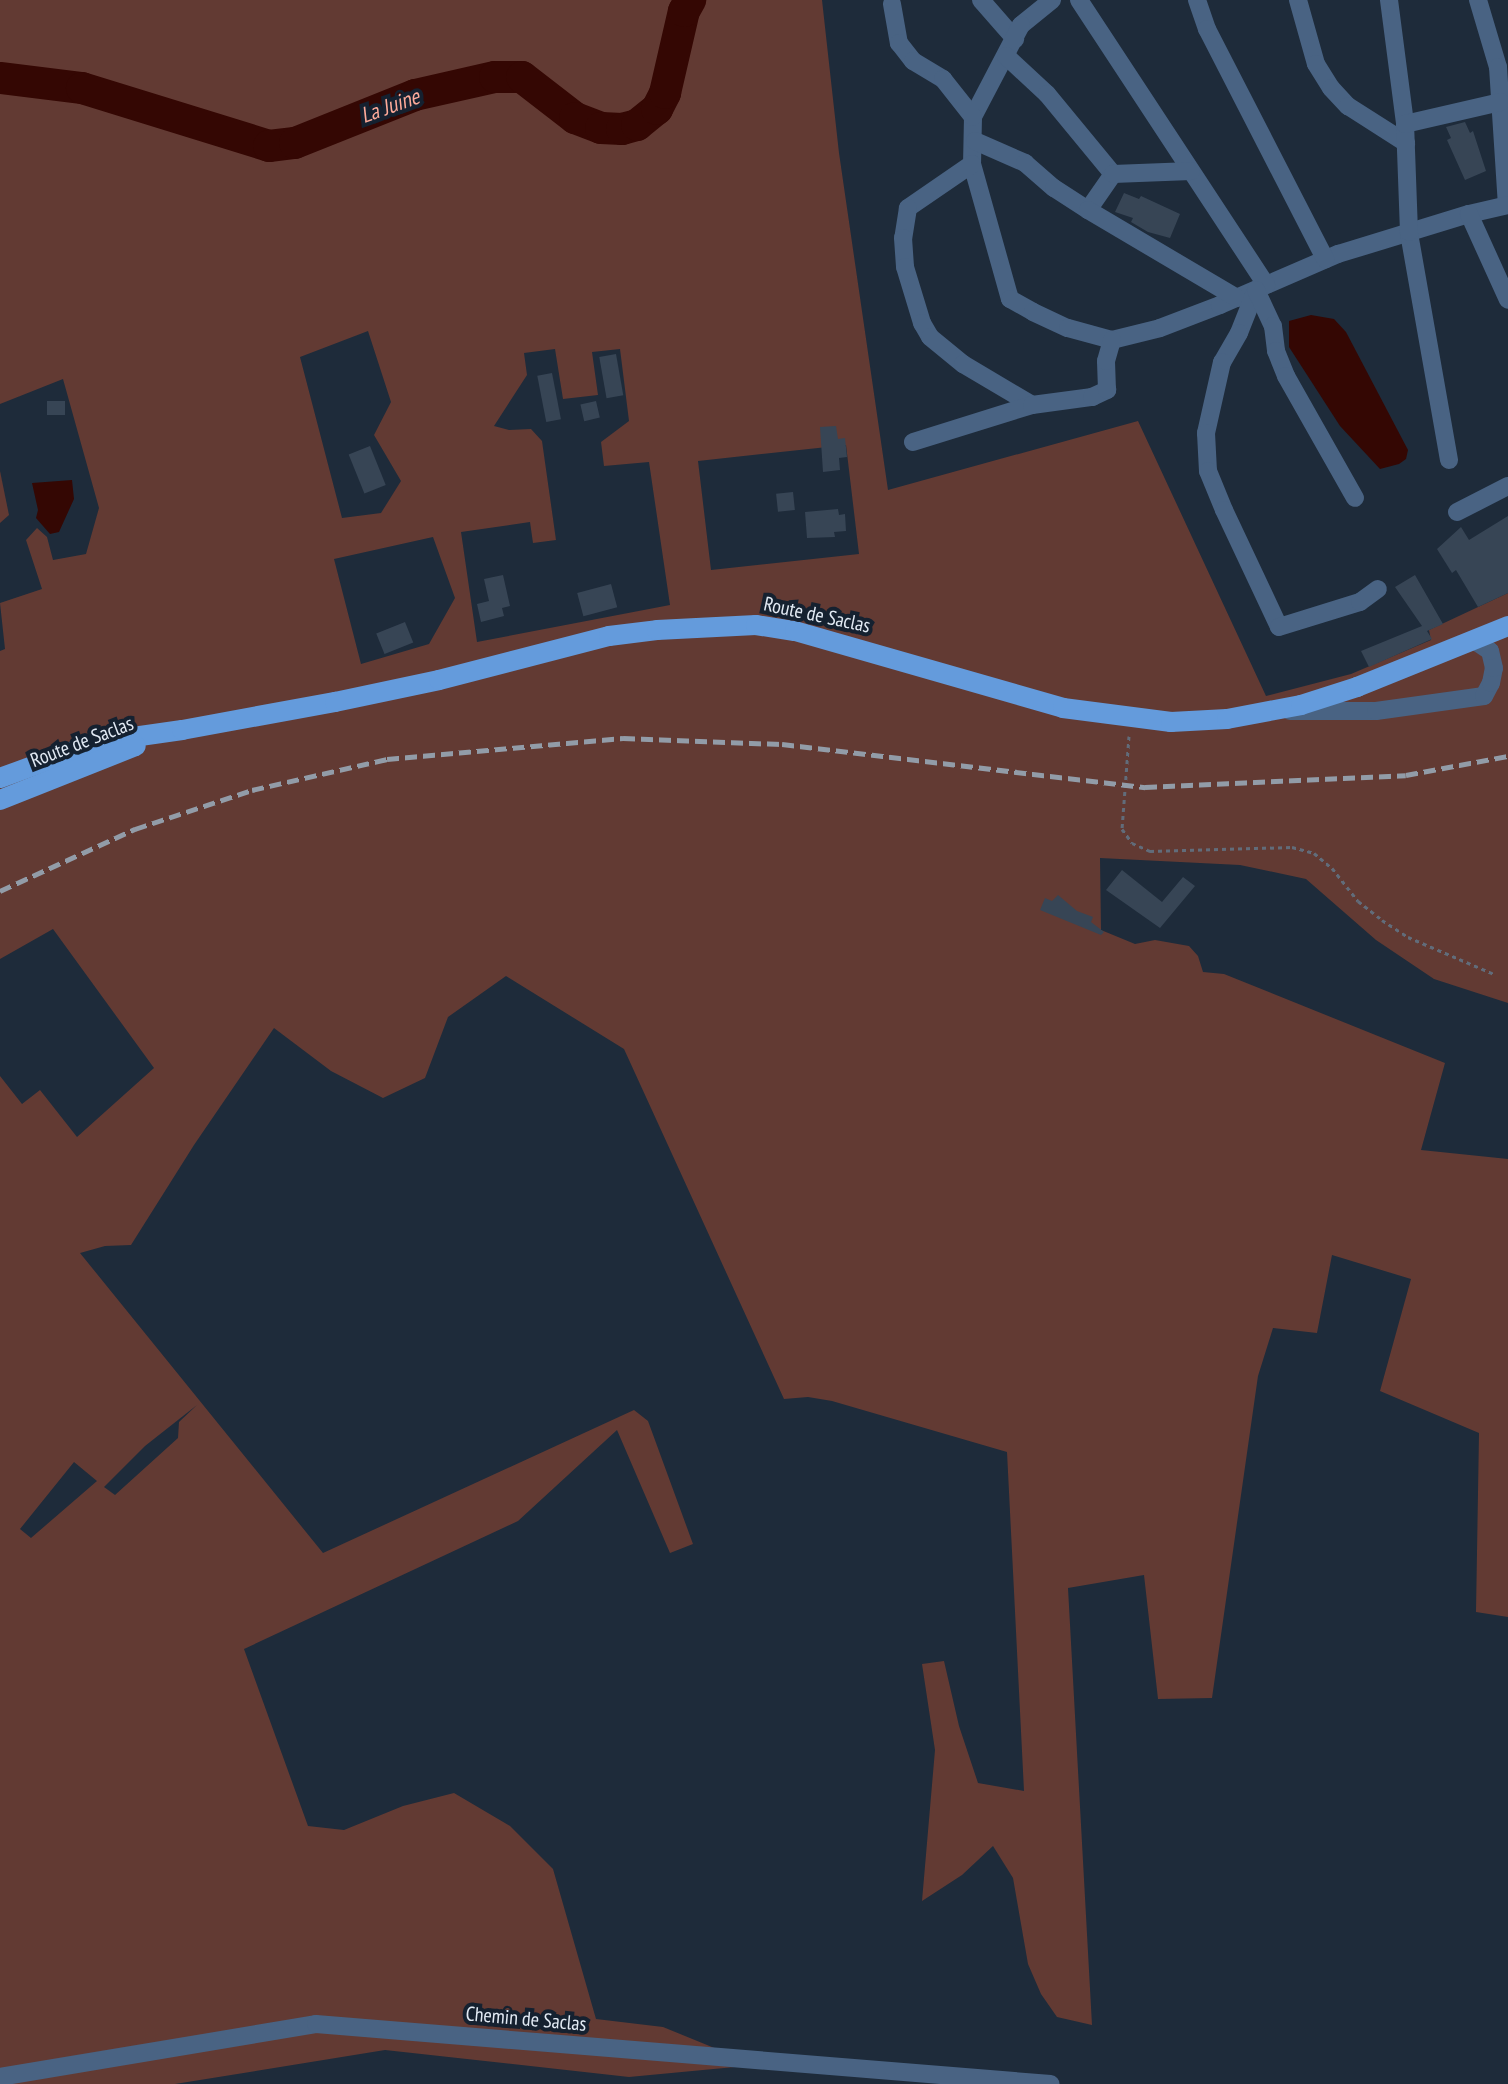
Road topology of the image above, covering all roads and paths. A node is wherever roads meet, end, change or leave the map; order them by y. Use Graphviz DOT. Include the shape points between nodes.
graph roads {
  1 [pos="981,0"];
  2 [pos="1052,0"];
  3 [pos="1079,0"];
  4 [pos="1197,0"];
  5 [pos="1298,0"];
  6 [pos="1389,0"];
  7 [pos="1478,0"];
  8 [pos="892,4"];
  9 [pos="1010,48"];
  10 [pos="1500,102"];
  11 [pos="973,117"];
  12 [pos="1405,134"];
  13 [pos="975,141"];
  14 [pos="972,164"];
  15 [pos="1191,171"];
  16 [pos="1113,174"];
  17 [pos="1508,205"];
  18 [pos="1088,210"];
  19 [pos="1469,214"];
  20 [pos="1409,232"];
  21 [pos="1325,259"];
  22 [pos="1261,288"];
  23 [pos="1237,298"];
  24 [pos="1508,300"];
  25 [pos="1112,340"];
  26 [pos="1032,405"];
  27 [pos="913,442"];
  28 [pos="1449,460"];
  29 [pos="1508,486"];
  30 [pos="1355,498"];
  31 [pos="1457,512"];
  32 [pos="1378,589"];
  33 [pos="1508,614"];
  34 [pos="1491,637"];
  35 [pos="1275,711"];
  36 [pos="1130,720"];
  37 [pos="182,730"];
  38 [pos="0,778"];
  39 [pos="0,800"];
  40 [pos="1494,974"];
  41 [pos="0,2077"];
  42 [pos="1051,2084"];
  1 -- 9 [label="street"];
  2 -- 9 [label="street" via="1021,25"];
  3 -- 15 [label="street"];
  4 -- 21 [label="street"];
  5 -- 12 [label="street" via="1316,64 1331,88 1348,106"];
  6 -- 12 [label="street"];
  7 -- 10 [label="street" via="1498,67"];
  8 -- 11 [label="street" via="899,43 913,61 943,79"];
  9 -- 11 [label="street"];
  9 -- 16 [label="street"];
  10 -- 12 [label="street"];
  10 -- 17 [label="street"];
  11 -- 13 [label="street"];
  12 -- 20 [label="street"];
  13 -- 14 [label="street"];
  13 -- 18 [label="street" via="1025,163"];
  14 -- 25 [label="street" via="1010,299 1068,328"];
  14 -- 26 [label="street" via="908,208 905,267 930,337 963,364"];
  15 -- 16 [label="street"];
  15 -- 22 [label="street"];
  16 -- 18 [label="street"];
  17 -- 19 [label="street"];
  18 -- 23 [label="street"];
  19 -- 20 [label="street"];
  19 -- 24 [label="street"];
  20 -- 21 [label="street"];
  20 -- 28 [label="street"];
  21 -- 22 [label="street"];
  22 -- 23 [label="street"];
  22 -- 30 [label="street" via="1286,376"];
  22 -- 32 [label="street" via="1222,362 1206,433 1208,471 1279,627 1360,602"];
  23 -- 25 [label="street"];
  25 -- 26 [label="street" via="1107,390"];
  26 -- 27 [label="street"];
  29 -- 31 [label="street"];
  33 -- 34 [label="street"];
  34 -- 35 [label="main road, Route de Saclas"];
  34 -- 35 [label="street" via="1494,668 1484,696 1376,711"];
  35 -- 36 [label="main road, Route de Saclas" via="1227,719"];
  36 -- 37 [label="main road, Route de Saclas" via="1063,708 795,631 709,625 609,636 439,680"];
  36 -- 40 [label="path" via="1122,829 1132,843 1150,851 1292,847 1314,853 1382,920 1408,937"];
  37 -- 38 [label="main road, Route de Saclas" via="98,742"];
  37 -- 39 [label="main road, Route de Saclas"];
  41 -- 42 [label="street, Chemin de Saclas" via="316,2024"];
}
